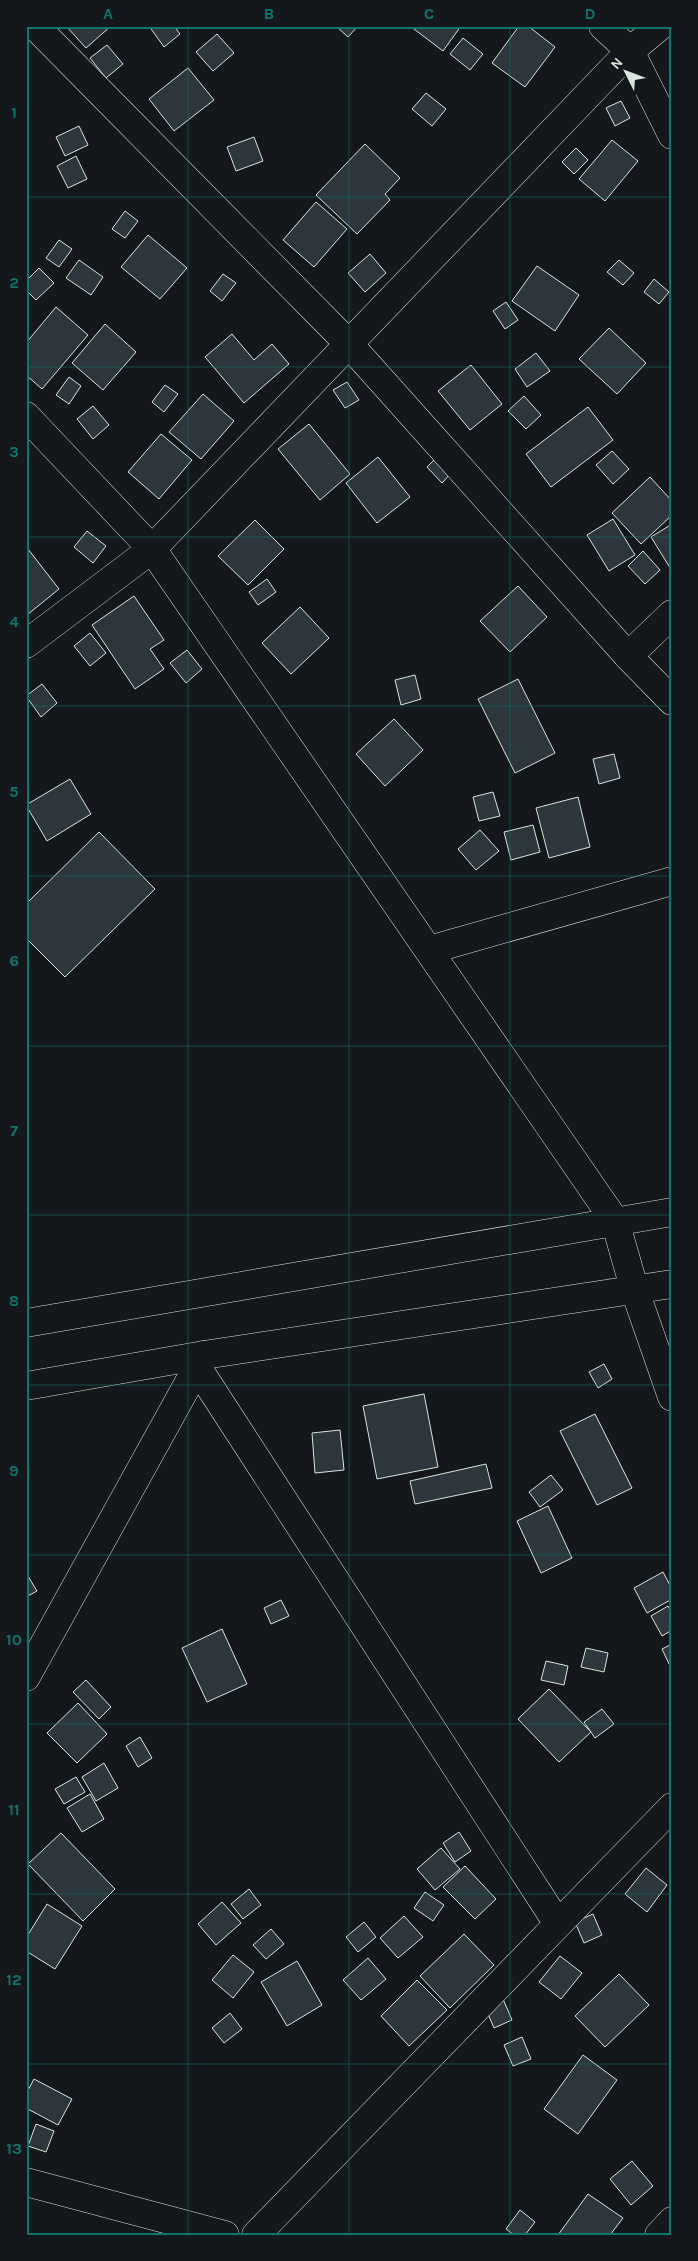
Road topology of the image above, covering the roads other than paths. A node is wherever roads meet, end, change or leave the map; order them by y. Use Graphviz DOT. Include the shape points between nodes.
graph roads {
  1 [pos="35,26"];
  2 [pos="603,26"];
  3 [pos="660,26"];
  4 [pos="630,51"];
  5 [pos="672,135"];
  6 [pos="348,343"];
  7 [pos="26,416"];
  8 [pos="152,549"];
  9 [pos="672,614"];
  10 [pos="26,644"];
  11 [pos="628,656"];
  12 [pos="672,701"];
  13 [pos="672,881"];
  14 [pos="428,950"];
  15 [pos="672,1212"];
  16 [pos="615,1221"];
  17 [pos="672,1284"];
  18 [pos="636,1291"];
  19 [pos="26,1323"];
  20 [pos="201,1361"];
  21 [pos="26,1386"];
  22 [pos="672,1397"];
  23 [pos="26,1677"];
  24 [pos="672,1807"];
  25 [pos="558,1924"];
  26 [pos="26,2182"];
  27 [pos="672,2221"];
  28 [pos="225,2235"];
  29 [pos="256,2235"];
  30 [pos="659,2235"];
  1 -- 6 [label="street"];
  2 -- 4 [label="street"];
  3 -- 4 [label="street"];
  4 -- 5 [label="street"];
  4 -- 6 [label="street"];
  6 -- 8 [label="street"];
  6 -- 11 [label="street"];
  7 -- 8 [label="street"];
  8 -- 10 [label="street"];
  8 -- 14 [label="street"];
  9 -- 11 [label="street"];
  11 -- 12 [label="street"];
  13 -- 14 [label="street"];
  14 -- 16 [label="street"];
  15 -- 16 [label="street"];
  16 -- 18 [label="street"];
  16 -- 19 [label="street"];
  17 -- 18 [label="street"];
  18 -- 20 [label="street"];
  18 -- 22 [label="street"];
  20 -- 21 [label="street"];
  20 -- 23 [label="street"];
  20 -- 25 [label="street"];
  24 -- 25 [label="street"];
  25 -- 29 [label="street"];
  26 -- 28 [label="street"];
  27 -- 30 [label="street"];
}
